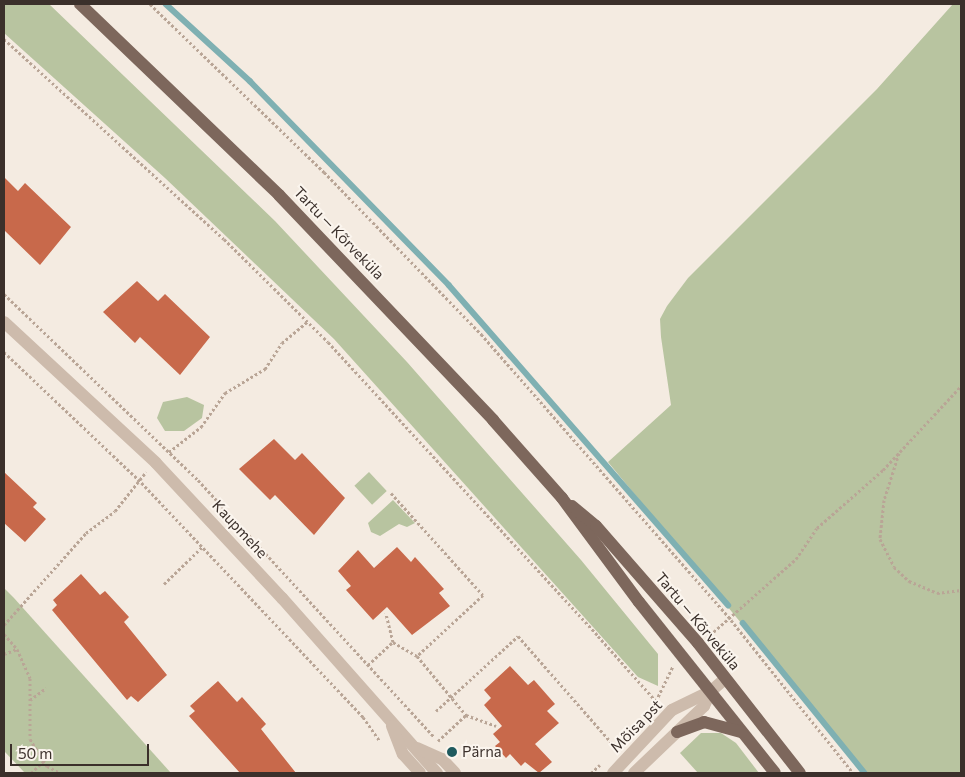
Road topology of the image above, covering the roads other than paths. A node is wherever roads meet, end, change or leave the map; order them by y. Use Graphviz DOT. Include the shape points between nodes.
graph roads {
  1 [pos="80,4"];
  2 [pos="4,322"];
  3 [pos="562,498"];
  4 [pos="725,679"];
  5 [pos="711,691"];
  6 [pos="390,719"];
  7 [pos="677,732"];
  8 [pos="742,732"];
  9 [pos="413,746"];
  10 [pos="420,773"];
  11 [pos="437,773"];
  12 [pos="455,773"];
  13 [pos="613,773"];
  14 [pos="634,773"];
  15 [pos="775,773"];
  16 [pos="800,773"];
  1 -- 3 [label="main road, Tartu — Kõrveküla" via="347,263"];
  2 -- 6 [label="street, Kaupmehe" via="156,463"];
  3 -- 4 [label="main road, Tartu — Kõrveküla" via="596,526"];
  3 -- 5 [label="main road, Tartu — Kõrveküla" via="638,602"];
  4 -- 5 [label="street, Mõisa pst"];
  4 -- 16 [label="main road, Tartu — Kõrveküla"];
  5 -- 7 [label="street, Mõisa pst" via="704,706"];
  5 -- 8 [label="main road, Tartu — Kõrveküla"];
  5 -- 13 [label="street, Mõisa pst" via="672,710"];
  6 -- 9 [label="street, Kaupmehe"];
  6 -- 10 [label="street" via="403,754"];
  7 -- 8 [label="main road" via="704,722"];
  7 -- 14 [label="street, Mõisa pst"];
  8 -- 15 [label="main road, Tartu — Kõrveküla"];
  9 -- 11 [label="street, Kaupmehe"];
  9 -- 12 [label="street" via="442,759"];
}
